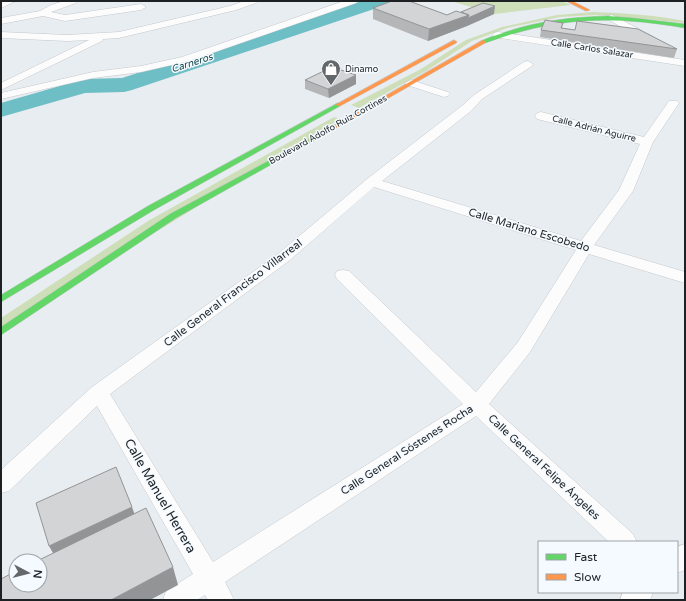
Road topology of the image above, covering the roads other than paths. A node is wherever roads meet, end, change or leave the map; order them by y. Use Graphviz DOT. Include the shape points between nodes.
graph roads {
  1 [pos="11,1"];
  2 [pos="73,1"];
  3 [pos="253,1"];
  4 [pos="353,1"];
  5 [pos="568,1"];
  6 [pos="1,5"];
  7 [pos="141,7"];
  8 [pos="588,10"];
  9 [pos="43,13"];
  10 [pos="552,13"];
  11 [pos="612,18"];
  12 [pos="685,18"];
  13 [pos="1,21"];
  14 [pos="685,26"];
  15 [pos="1,35"];
  16 [pos="498,35"];
  17 [pos="104,36"];
  18 [pos="462,38"];
  19 [pos="659,44"];
  20 [pos="672,52"];
  21 [pos="685,59"];
  22 [pos="685,63"];
  23 [pos="528,64"];
  24 [pos="411,84"];
  25 [pos="1,87"];
  26 [pos="444,94"];
  27 [pos="1,96"];
  28 [pos="673,103"];
  29 [pos="334,107"];
  30 [pos="356,115"];
  31 [pos="541,116"];
  32 [pos="647,142"];
  33 [pos="372,182"];
  34 [pos="585,247"];
  35 [pos="343,275"];
  36 [pos="685,278"];
  37 [pos="1,300"];
  38 [pos="1,332"];
  39 [pos="99,392"];
  40 [pos="477,405"];
  41 [pos="1,484"];
  42 [pos="624,541"];
  43 [pos="209,579"];
  44 [pos="640,593"];
  45 [pos="175,600"];
  46 [pos="222,600"];
  47 [pos="632,600"];
  1 -- 6 [label="street"];
  2 -- 9 [label="street"];
  3 -- 17 [label="street" via="131,32"];
  4 -- 27 [label="street" via="185,59 141,69 93,75"];
  5 -- 8 [label="main road"];
  7 -- 9 [label="street" via="65,18"];
  8 -- 10 [label="main road"];
  8 -- 12 [label="main road" via="619,10"];
  9 -- 13 [label="street"];
  11 -- 14 [label="main road, Boulevard Adolfo Ruiz Cortines" via="641,19"];
  11 -- 16 [label="main road, Boulevard Adolfo Ruiz Cortines" via="566,20 523,27"];
  11 -- 19 [label="street"];
  15 -- 17 [label="street" via="67,38"];
  16 -- 22 [label="street, Calle Carlos Salazar"];
  16 -- 24 [label="main road, Boulevard Adolfo Ruiz Cortines"];
  17 -- 25 [label="street"];
  18 -- 29 [label="main road, Boulevard Adolfo Ruiz Cortines"];
  20 -- 21 [label="street"];
  23 -- 33 [label="street, Calle General Francisco Villarreal" via="478,97"];
  24 -- 26 [label="street"];
  24 -- 30 [label="main road, Boulevard Adolfo Ruiz Cortines"];
  28 -- 32 [label="street, Calle General Sóstenes Rocha"];
  29 -- 30 [label="main road"];
  29 -- 37 [label="main road, Boulevard Adolfo Ruiz Cortines" via="151,208"];
  30 -- 38 [label="main road, Boulevard Adolfo Ruiz Cortines" via="173,216"];
  31 -- 32 [label="street, Calle Adrián Aguirre"];
  32 -- 34 [label="street, Calle General Sóstenes Rocha" via="626,191"];
  33 -- 34 [label="street, Calle Mariano Escobedo"];
  33 -- 39 [label="street, Calle General Francisco Villarreal" via="284,257"];
  34 -- 36 [label="street, Calle Mariano Escobedo"];
  34 -- 40 [label="street, Calle General Sóstenes Rocha" via="524,347"];
  35 -- 40 [label="street, Calle General Felipe Ángeles"];
  39 -- 41 [label="street, Calle General Francisco Villarreal"];
  39 -- 43 [label="street, Calle Manuel Herrera"];
  40 -- 42 [label="street, Calle General Felipe Ángeles"];
  40 -- 43 [label="street, Calle General Sóstenes Rocha"];
  43 -- 45 [label="street, Calle General Sóstenes Rocha"];
  43 -- 46 [label="street, Calle Manuel Herrera"];
  44 -- 47 [label="street"];
}
